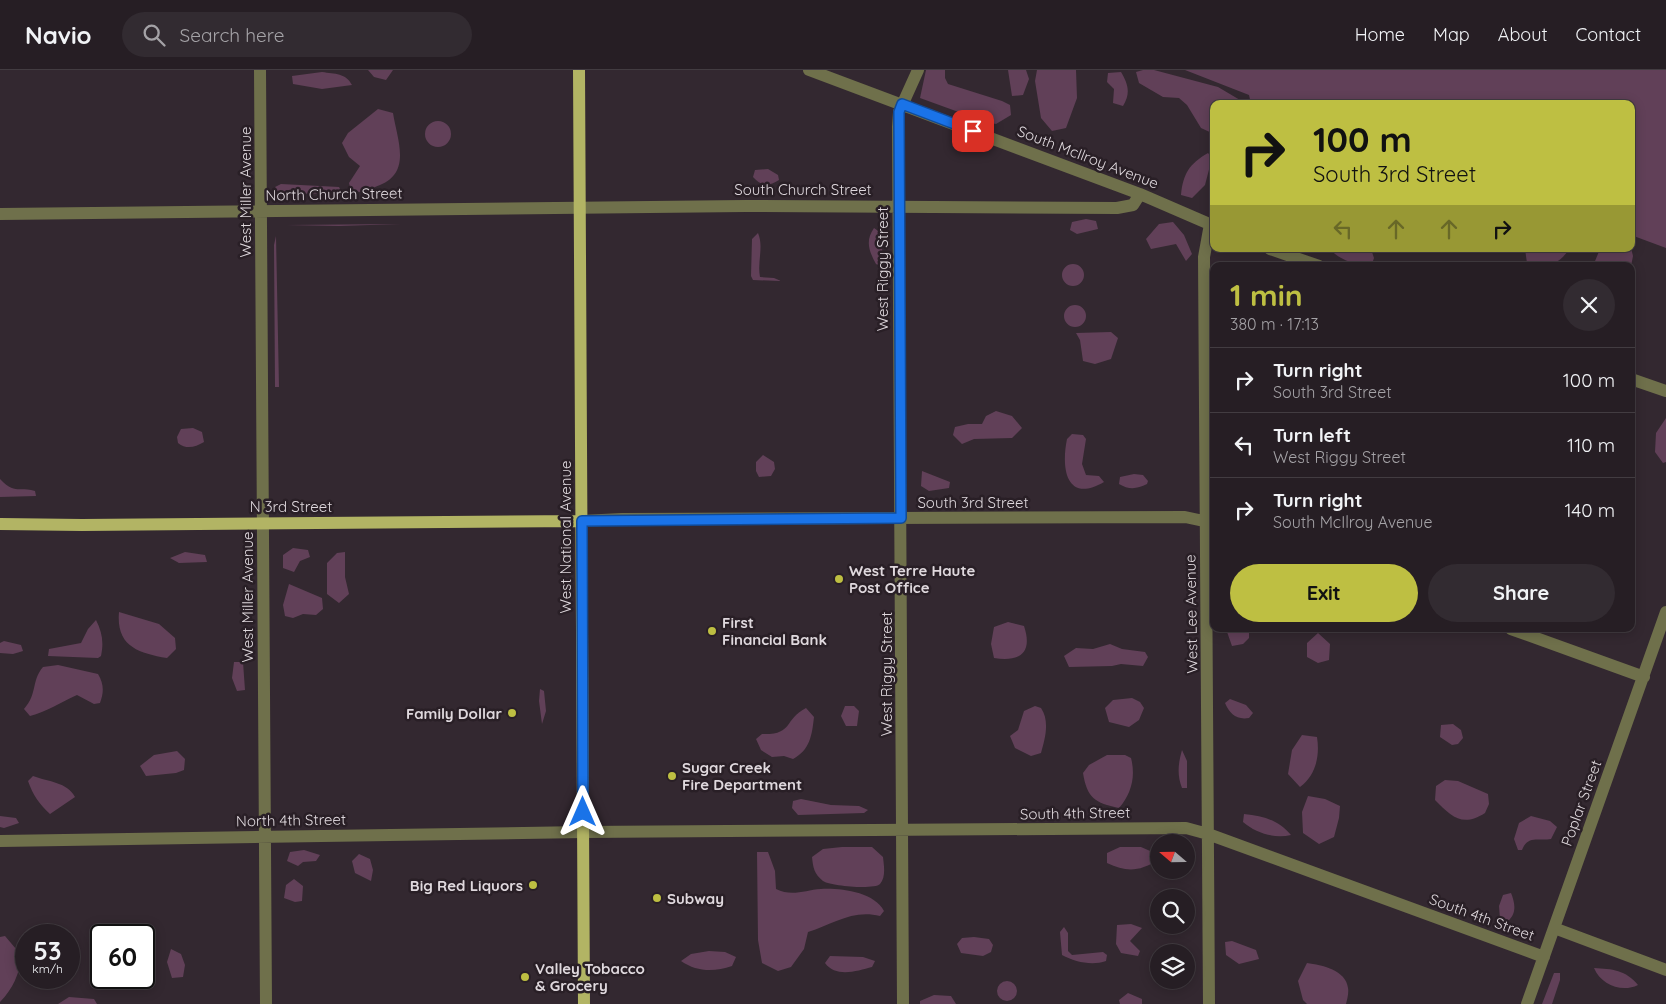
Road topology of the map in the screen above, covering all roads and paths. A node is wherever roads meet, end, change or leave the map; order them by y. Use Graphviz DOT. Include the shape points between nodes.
graph roads {
  1 [pos="260,70"];
  2 [pos="579,70"];
  3 [pos="808,70"];
  4 [pos="918,70"];
  5 [pos="902,104"];
  6 [pos="1140,194"];
  7 [pos="579,207"];
  8 [pos="898,207"];
  9 [pos="261,212"];
  10 [pos="0,214"];
  11 [pos="1210,224"];
  12 [pos="1210,233"];
  13 [pos="1279,252"];
  14 [pos="1307,262"];
  15 [pos="1635,380"];
  16 [pos="1666,391"];
  17 [pos="901,518"];
  18 [pos="582,521"];
  19 [pos="1210,522"];
  20 [pos="263,523"];
  21 [pos="0,524"];
  22 [pos="1666,612"];
  23 [pos="1520,632"];
  24 [pos="1644,676"];
  25 [pos="902,831"];
  26 [pos="583,832"];
  27 [pos="1208,834"];
  28 [pos="265,837"];
  29 [pos="0,841"];
  30 [pos="1554,928"];
  31 [pos="1544,956"];
  32 [pos="1666,970"];
  33 [pos="266,1004"];
  34 [pos="584,1004"];
  35 [pos="903,1004"];
  36 [pos="1209,1004"];
  37 [pos="1527,1004"];
  1 -- 9 [label="street, West Miller Avenue"];
  2 -- 7 [label="main road, West National Avenue"];
  3 -- 5 [label="street, South McIlroy Avenue"];
  4 -- 5 [label="street, West Riggy Street"];
  5 -- 6 [label="street, South McIlroy Avenue"];
  5 -- 8 [label="street, West Riggy Street" via="898,127"];
  6 -- 8 [label="street, South Church Street" via="1133,205 1117,208"];
  6 -- 11 [label="street, South McIlroy Avenue"];
  7 -- 8 [label="street, South Church Street"];
  7 -- 9 [label="street, North Church Street"];
  7 -- 18 [label="main road, West National Avenue"];
  8 -- 17 [label="street, West Riggy Street"];
  9 -- 10 [label="street, North Church Street"];
  9 -- 20 [label="street, West Miller Avenue"];
  12 -- 19 [label="street, West Lee Avenue" via="1204,258"];
  13 -- 14 [label="street"];
  15 -- 16 [label="street"];
  17 -- 18 [label="street, South 3rd Street"];
  17 -- 19 [label="street, South 3rd Street" via="1185,517"];
  17 -- 25 [label="street, West Riggy Street"];
  18 -- 20 [label="main road, N 3rd Street"];
  18 -- 26 [label="main road, West National Avenue"];
  19 -- 27 [label="street, West Lee Avenue"];
  20 -- 21 [label="main road, N 3rd Street"];
  20 -- 28 [label="street, West Miller Avenue"];
  22 -- 24 [label="street, Poplar Street"];
  23 -- 24 [label="street"];
  24 -- 30 [label="street, Poplar Street"];
  25 -- 26 [label="street, South 4th Street"];
  25 -- 27 [label="street, South 4th Street" via="1186,828"];
  25 -- 35 [label="street, West Riggy Street"];
  26 -- 28 [label="street, North 4th Street"];
  26 -- 34 [label="main road, West National Avenue"];
  27 -- 31 [label="street, South 4th Street"];
  27 -- 36 [label="street, West Lee Avenue"];
  28 -- 29 [label="street, North 4th Street"];
  28 -- 33 [label="street, West Miller Avenue"];
  30 -- 31 [label="street, Poplar Street"];
  30 -- 32 [label="street, South 4th Street"];
  31 -- 37 [label="street, Poplar Street"];
}
